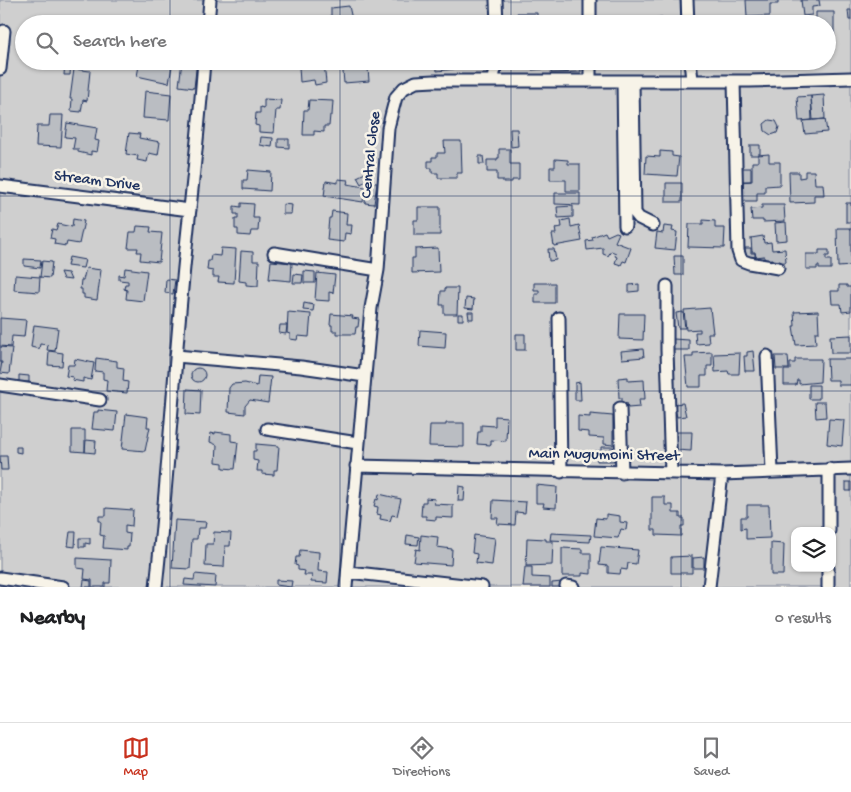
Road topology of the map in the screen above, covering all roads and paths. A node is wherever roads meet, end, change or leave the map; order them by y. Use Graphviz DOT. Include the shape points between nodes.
graph roads {
  1 [pos="210,0"];
  2 [pos="496,0"];
  3 [pos="590,0"];
  4 [pos="687,0"];
  5 [pos="209,15"];
  6 [pos="497,15"];
  7 [pos="590,15"];
  8 [pos="688,15"];
  9 [pos="4,31"];
  10 [pos="0,68"];
  11 [pos="203,70"];
  12 [pos="495,70"];
  13 [pos="590,70"];
  14 [pos="691,70"];
  15 [pos="851,78"];
  16 [pos="493,80"];
  17 [pos="692,80"];
  18 [pos="590,81"];
  19 [pos="628,81"];
  20 [pos="734,81"];
  21 [pos="0,186"];
  22 [pos="190,210"];
  23 [pos="653,225"];
  24 [pos="624,226"];
  25 [pos="274,253"];
  26 [pos="778,268"];
  27 [pos="378,270"];
  28 [pos="667,286"];
  29 [pos="559,318"];
  30 [pos="176,356"];
  31 [pos="767,356"];
  32 [pos="365,376"];
  33 [pos="0,385"];
  34 [pos="100,400"];
  35 [pos="620,408"];
  36 [pos="267,429"];
  37 [pos="358,443"];
  38 [pos="356,466"];
  39 [pos="829,469"];
  40 [pos="851,469"];
  41 [pos="772,471"];
  42 [pos="561,472"];
  43 [pos="622,473"];
  44 [pos="671,473"];
  45 [pos="722,474"];
  46 [pos="828,527"];
  47 [pos="348,572"];
  48 [pos="828,572"];
  49 [pos="0,578"];
  50 [pos="566,586"];
  51 [pos="63,587"];
  52 [pos="156,587"];
  53 [pos="346,587"];
  54 [pos="482,587"];
  55 [pos="573,587"];
  56 [pos="709,587"];
  57 [pos="828,587"];
  1 -- 5 [label="street"];
  2 -- 6 [label="street"];
  3 -- 7 [label="street"];
  4 -- 8 [label="street"];
  9 -- 10 [label="street"];
  11 -- 22 [label="street"];
  12 -- 16 [label="street"];
  13 -- 18 [label="street"];
  14 -- 17 [label="street"];
  15 -- 20 [label="street, Central Close"];
  16 -- 18 [label="street, Central Close"];
  16 -- 27 [label="street, Central Close" via="416,82 396,97 388,128"];
  17 -- 19 [label="street, Central Close"];
  17 -- 20 [label="street, Central Close"];
  18 -- 19 [label="street, Central Close"];
  19 -- 23 [label="street" via="635,213"];
  19 -- 24 [label="street"];
  20 -- 26 [label="street" via="738,251 741,260"];
  21 -- 22 [label="street, Stream Drive"];
  22 -- 30 [label="street"];
  25 -- 27 [label="street"];
  27 -- 32 [label="street, Central Close"];
  28 -- 44 [label="street"];
  29 -- 42 [label="street"];
  30 -- 32 [label="street"];
  30 -- 52 [label="street"];
  31 -- 41 [label="street"];
  32 -- 37 [label="street, Central Close"];
  33 -- 34 [label="street"];
  35 -- 43 [label="street"];
  36 -- 37 [label="street"];
  37 -- 38 [label="street, Central Close"];
  38 -- 42 [label="street, Main Mugumoini Street"];
  38 -- 47 [label="street, Central Close"];
  39 -- 40 [label="street, Main Mugumoini Street"];
  39 -- 41 [label="street, Main Mugumoini Street"];
  39 -- 46 [label="street"];
  41 -- 45 [label="street, Main Mugumoini Street"];
  42 -- 43 [label="street, Main Mugumoini Street"];
  43 -- 44 [label="street, Main Mugumoini Street"];
  44 -- 45 [label="street, Main Mugumoini Street"];
  45 -- 56 [label="street"];
  47 -- 53 [label="street, Central Close"];
  47 -- 54 [label="street"];
  48 -- 57 [label="street"];
  49 -- 51 [label="street"];
  50 -- 55 [label="street"];
}
